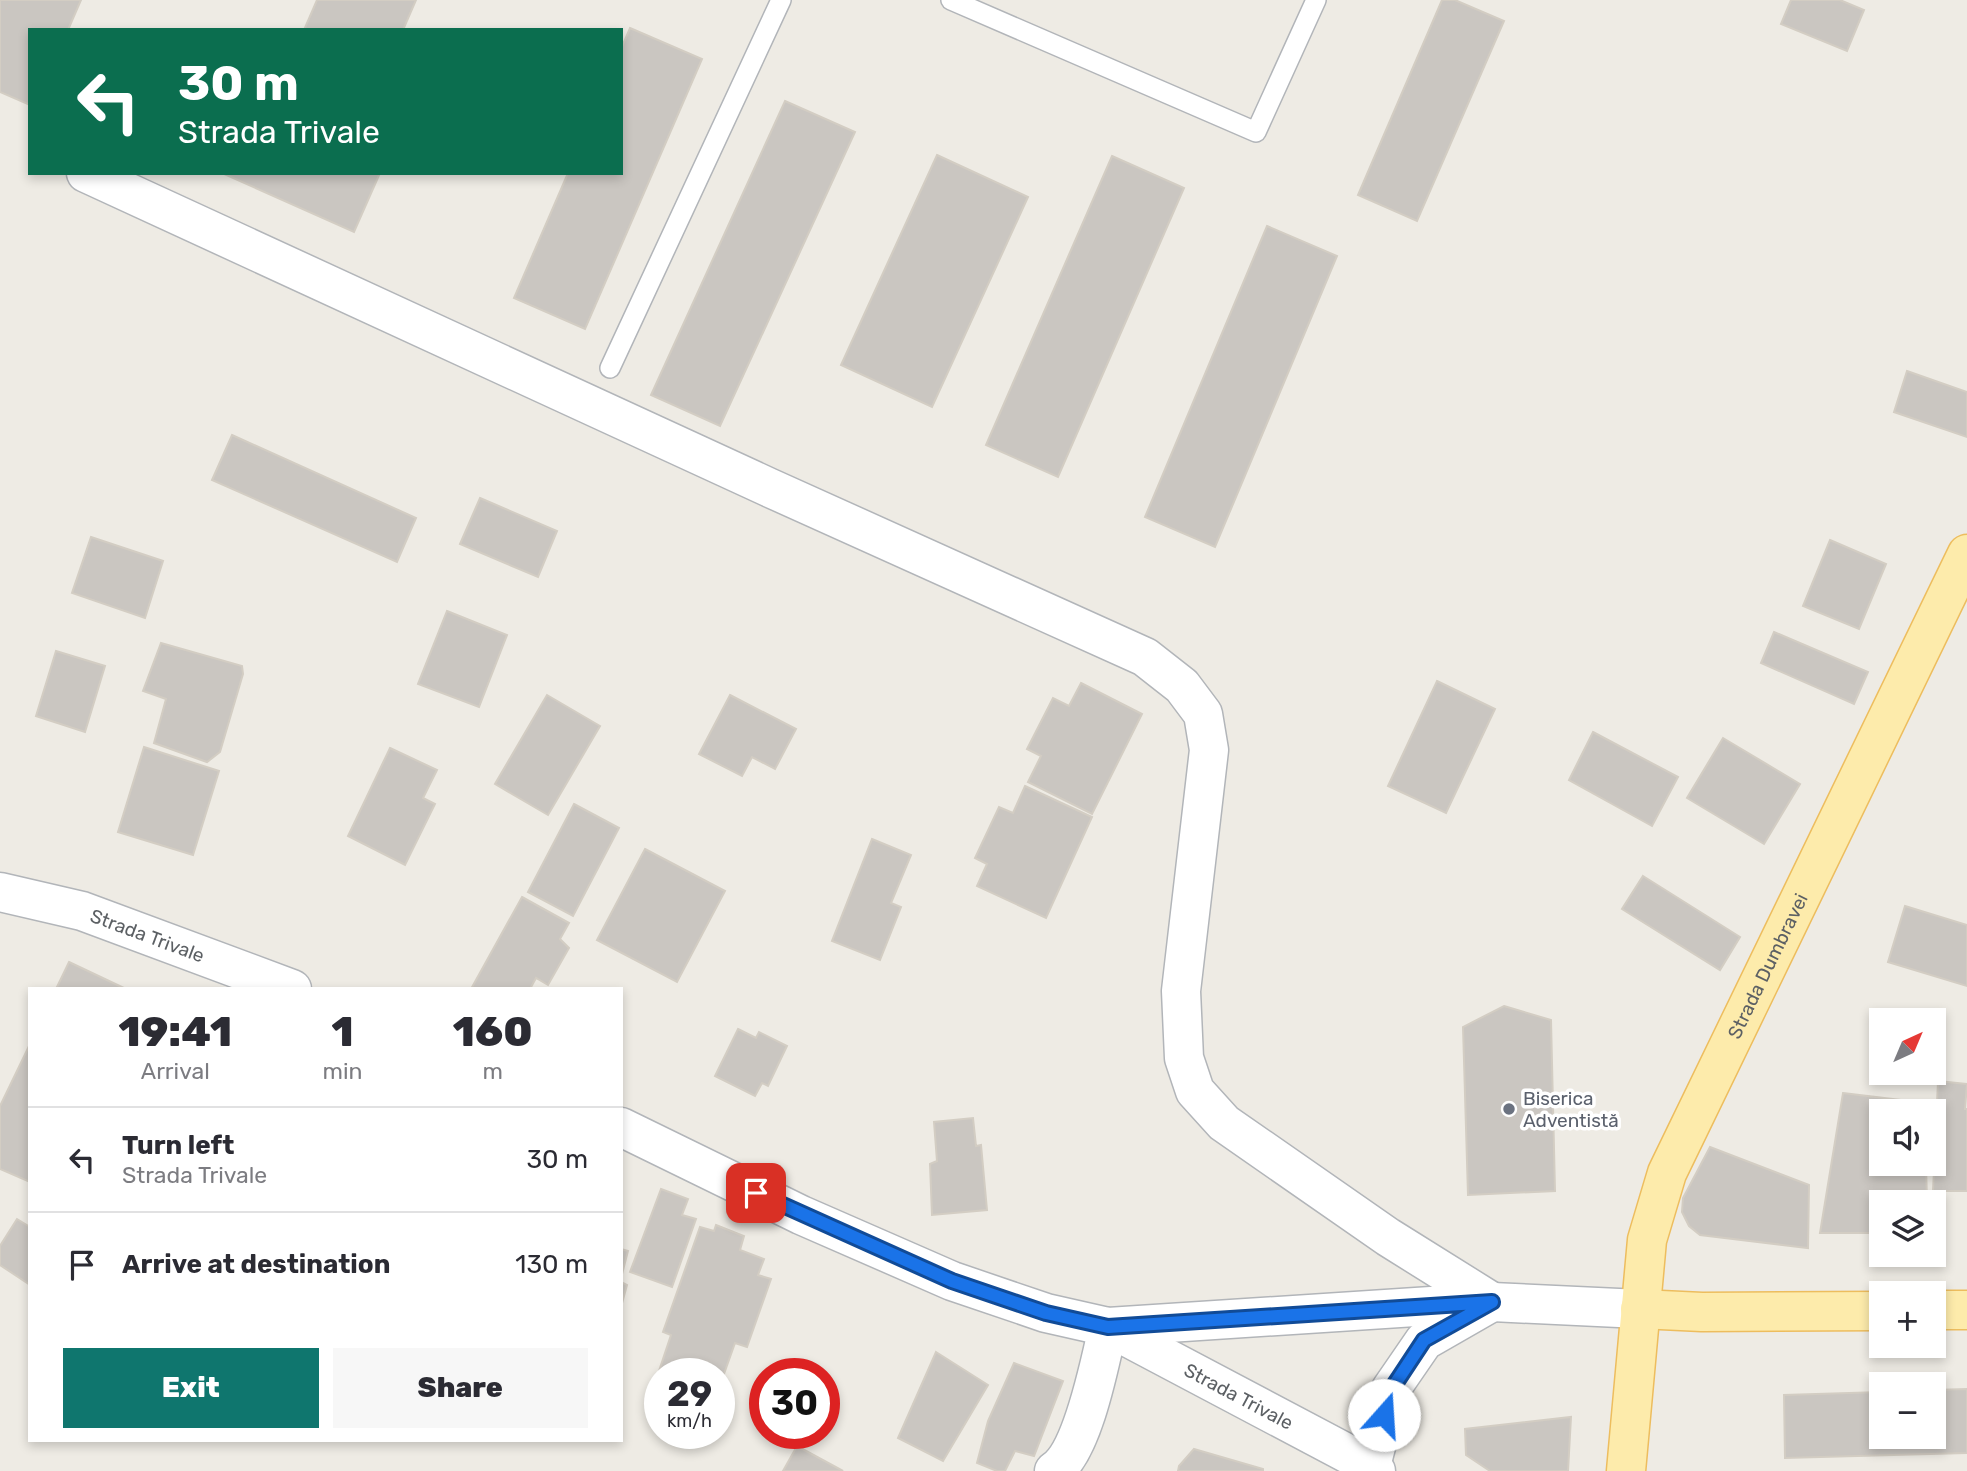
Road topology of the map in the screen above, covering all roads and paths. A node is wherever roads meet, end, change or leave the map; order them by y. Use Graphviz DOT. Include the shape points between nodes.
graph roads {
  1 [pos="780,0"];
  2 [pos="951,0"];
  3 [pos="1316,0"];
  4 [pos="90,175"];
  5 [pos="610,368"];
  6 [pos="1967,554"];
  7 [pos="1956,603"];
  8 [pos="0,892"];
  9 [pos="287,987"];
  10 [pos="623,1128"];
  11 [pos="1492,1302"];
  12 [pos="1640,1309"];
  13 [pos="1946,1310"];
  14 [pos="1967,1310"];
  15 [pos="1869,1311"];
  16 [pos="1108,1327"];
  17 [pos="1374,1469"];
  18 [pos="1054,1471"];
  19 [pos="1626,1471"];
  1 -- 5 [label="lane"];
  2 -- 3 [label="lane" via="1256,132"];
  4 -- 11 [label="street" via="1145,657 1182,686 1203,714 1209,750 1181,991 1184,1058 1195,1091 1224,1123 1388,1237"];
  6 -- 7 [label="main road, Strada Dumbravei"];
  7 -- 12 [label="main road, Strada Dumbravei" via="1667,1173 1647,1240"];
  8 -- 9 [label="street, Strada Trivale" via="82,911"];
  10 -- 16 [label="street, Strada Trivale" via="800,1215 952,1281 1046,1313"];
  11 -- 12 [label="street, Strada Trivale"];
  11 -- 16 [label="street, Strada Trivale"];
  11 -- 17 [label="street, Strada Trivale" via="1424,1340 1391,1390"];
  12 -- 15 [label="main road"];
  12 -- 19 [label="main road, Strada Dumbravei"];
  13 -- 14 [label="main road"];
  16 -- 17 [label="street, Strada Trivale"];
  16 -- 18 [label="street" via="1087,1414 1062,1466"];
}
